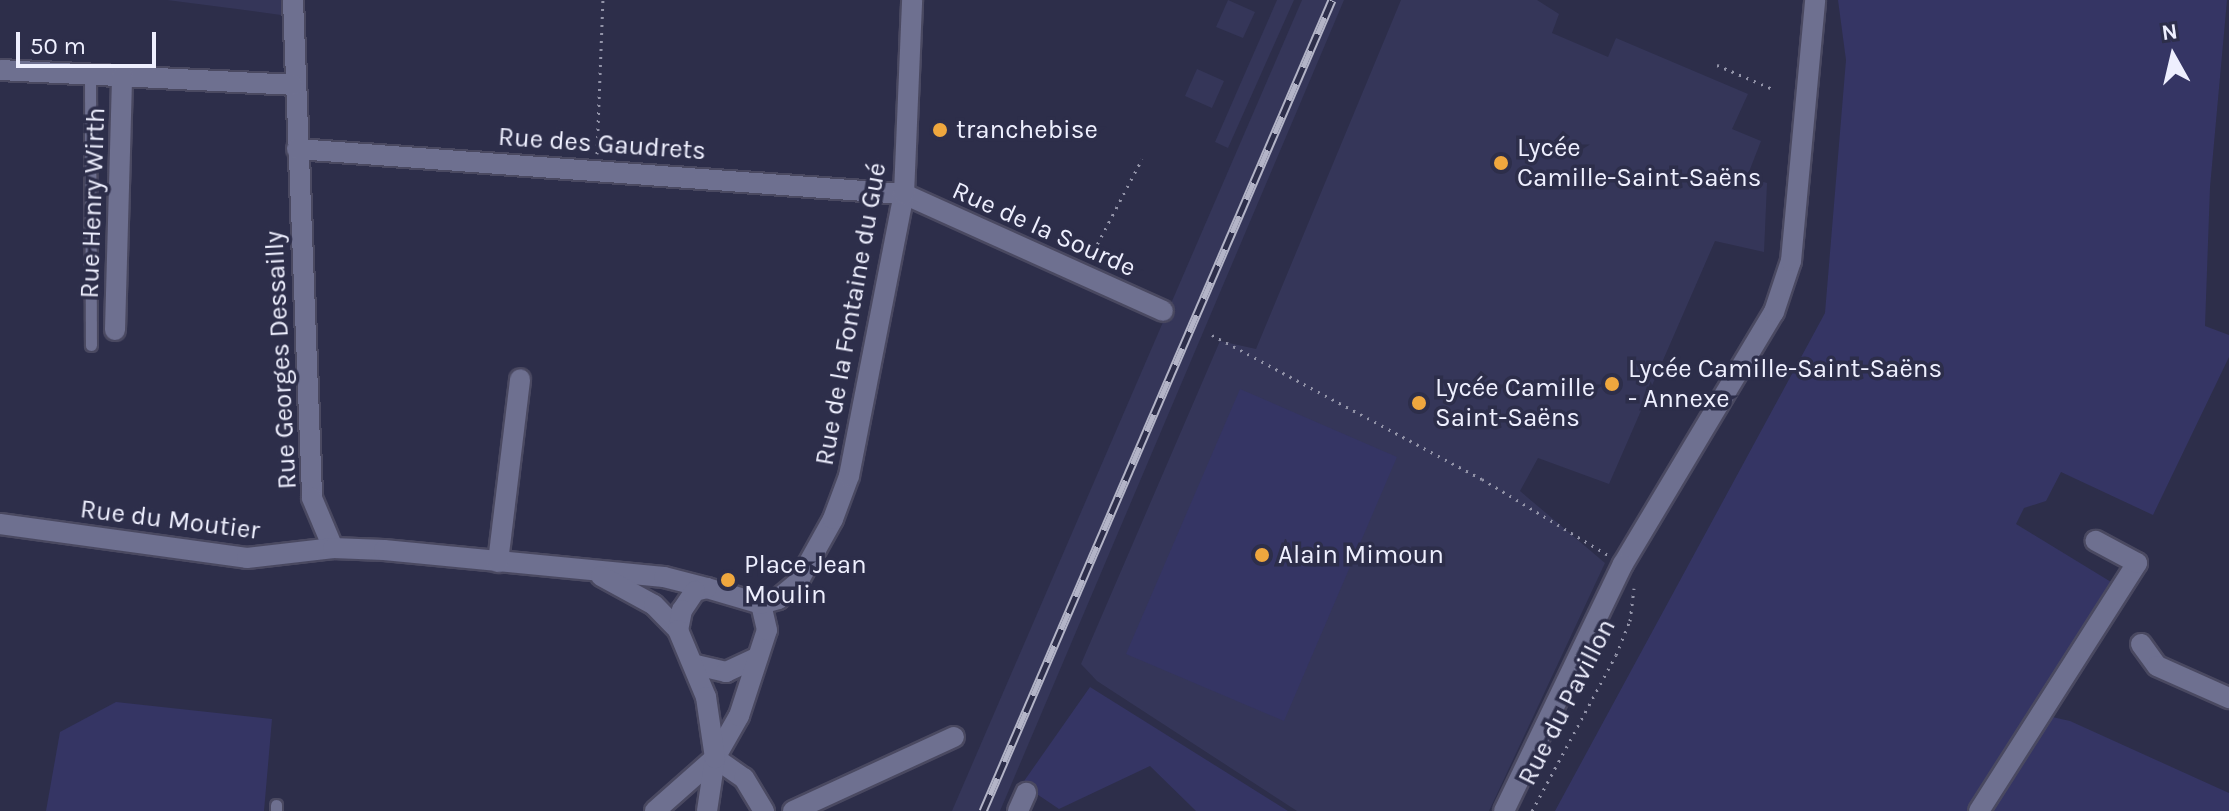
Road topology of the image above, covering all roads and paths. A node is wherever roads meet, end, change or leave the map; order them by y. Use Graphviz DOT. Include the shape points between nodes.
graph roads {
  1 [pos="293,0"];
  2 [pos="603,0"];
  3 [pos="912,0"];
  4 [pos="1812,8"];
  5 [pos="1717,65"];
  6 [pos="0,70"];
  7 [pos="90,75"];
  8 [pos="122,76"];
  9 [pos="293,85"];
  10 [pos="1773,89"];
  11 [pos="297,149"];
  12 [pos="1142,159"];
  13 [pos="596,169"];
  14 [pos="904,194"];
  15 [pos="1077,272"];
  16 [pos="1163,311"];
  17 [pos="115,330"];
  18 [pos="1212,335"];
  19 [pos="91,345"];
  20 [pos="520,379"];
  21 [pos="0,524"];
  22 [pos="2096,541"];
  23 [pos="333,548"];
  24 [pos="498,562"];
  25 [pos="1623,564"];
  26 [pos="593,573"];
  27 [pos="707,588"];
  28 [pos="761,604"];
  29 [pos="678,630"];
  30 [pos="2141,644"];
  31 [pos="758,657"];
  32 [pos="696,665"];
  33 [pos="2229,698"];
  34 [pos="954,737"];
  35 [pos="715,758"];
  36 [pos="655,811"];
  37 [pos="707,811"];
  38 [pos="764,811"];
  39 [pos="793,811"];
  40 [pos="1504,811"];
  41 [pos="1532,811"];
  42 [pos="1979,811"];
  1 -- 9 [label="street, Rue Georges Dessailly"];
  2 -- 13 [label="path"];
  3 -- 14 [label="street, Rue de la Fontaine du Gué"];
  4 -- 25 [label="street" via="1791,261 1774,312"];
  5 -- 10 [label="path"];
  6 -- 7 [label="street"];
  7 -- 8 [label="street"];
  7 -- 19 [label="lane"];
  8 -- 9 [label="street"];
  8 -- 17 [label="street, Rue Henry Wirth"];
  9 -- 11 [label="street, Rue Georges Dessailly"];
  11 -- 13 [label="street, Rue des Gaudrets"];
  11 -- 23 [label="street, Rue Georges Dessailly" via="312,498"];
  12 -- 15 [label="path" via="1100,248"];
  13 -- 14 [label="street, Rue des Gaudrets"];
  14 -- 15 [label="street, Rue de la Sourde"];
  14 -- 28 [label="street, Rue de la Fontaine du Gué" via="849,476 833,519 798,582 778,599"];
  15 -- 16 [label="street, Rue de la Sourde"];
  18 -- 25 [label="path" via="1448,461"];
  20 -- 24 [label="street"];
  21 -- 23 [label="street, Rue du Moutier" via="247,558"];
  22 -- 42 [label="street" via="2137,563"];
  23 -- 24 [label="street"];
  24 -- 26 [label="street"];
  25 -- 40 [label="street"];
  25 -- 41 [label="path, Rue du Pavillon" via="1636,590 1630,621"];
  26 -- 27 [label="street" via="664,577"];
  26 -- 29 [label="street" via="654,605"];
  27 -- 28 [label="street"];
  27 -- 29 [label="street" via="695,591 682,610"];
  28 -- 31 [label="street" via="767,630"];
  29 -- 32 [label="street"];
  30 -- 33 [label="street" via="2157,666"];
  31 -- 32 [label="street" via="726,672"];
  31 -- 35 [label="street" via="739,716"];
  32 -- 35 [label="street"];
  34 -- 39 [label="street"];
  35 -- 36 [label="street"];
  35 -- 37 [label="street"];
  35 -- 38 [label="street" via="744,778"];
}
